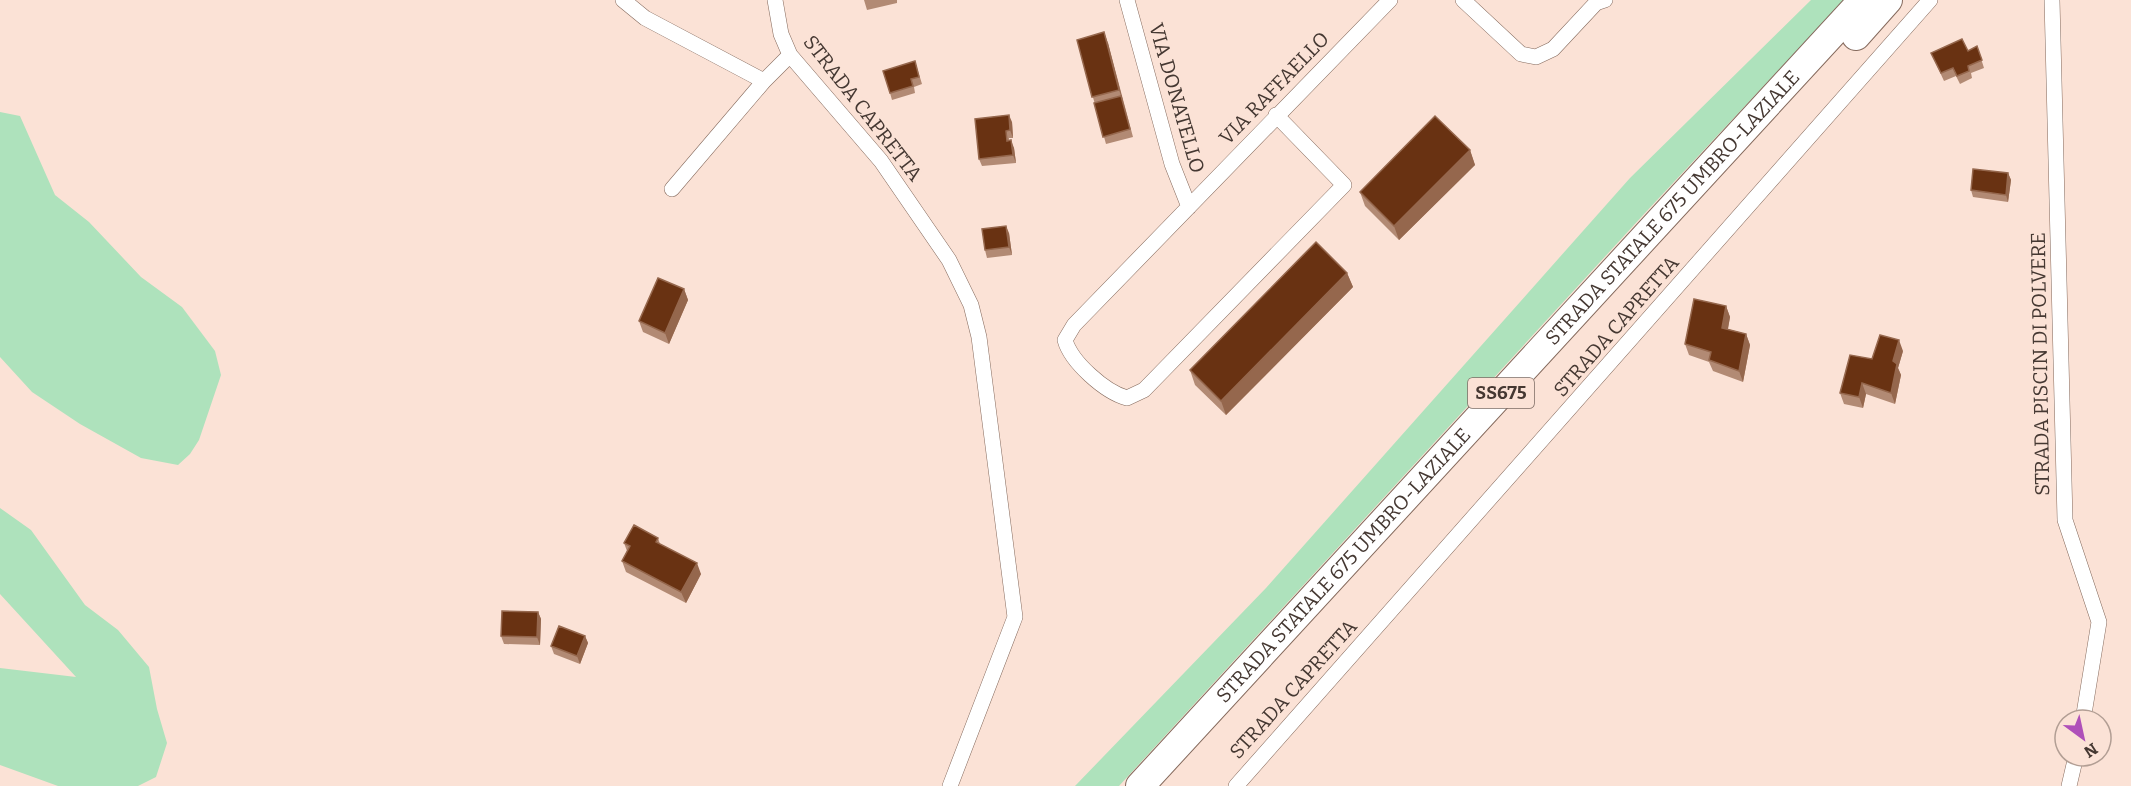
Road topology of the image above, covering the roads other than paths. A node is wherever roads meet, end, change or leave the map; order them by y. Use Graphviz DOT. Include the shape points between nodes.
graph roads {
  1 [pos="623,0"];
  2 [pos="775,0"];
  3 [pos="1127,0"];
  4 [pos="1390,0"];
  5 [pos="1463,0"];
  6 [pos="1605,0"];
  7 [pos="1863,0"];
  8 [pos="1888,0"];
  9 [pos="1930,0"];
  10 [pos="2052,0"];
  11 [pos="790,56"];
  12 [pos="764,81"];
  13 [pos="1276,115"];
  14 [pos="672,189"];
  15 [pos="1189,207"];
  16 [pos="2085,708"];
  17 [pos="2074,768"];
  18 [pos="950,786"];
  19 [pos="1140,786"];
  20 [pos="1166,786"];
  21 [pos="1236,786"];
  22 [pos="2070,786"];
  1 -- 12 [label="street" via="645,18"];
  2 -- 11 [label="street, STRADA CAPRETTA" via="781,34"];
  3 -- 15 [label="street, VIA DONATELLO" via="1172,164"];
  4 -- 13 [label="street, VIA RAFFAELLO"];
  5 -- 6 [label="street" via="1521,54 1536,57 1553,49 1596,3"];
  7 -- 19 [label="highway, STRADA STATALE 675 UMBRO-LAZIALE / SS675"];
  8 -- 20 [label="highway, STRADA STATALE 675 UMBRO-LAZIALE / SS675"];
  9 -- 21 [label="street, STRADA CAPRETTA"];
  10 -- 16 [label="street, STRADA PISCIN DI POLVERE" via="2065,520 2099,622"];
  11 -- 12 [label="street"];
  11 -- 18 [label="street, STRADA CAPRETTA" via="881,161 949,260 971,305 979,337 1015,617"];
  12 -- 14 [label="street"];
  13 -- 15 [label="street, VIA RAFFAELLO"];
  13 -- 15 [label="street, VIA RAFFAELLO" via="1344,185 1144,390 1127,398 1112,394 1069,353 1065,340 1074,325"];
  17 -- 22 [label="street"];
}
